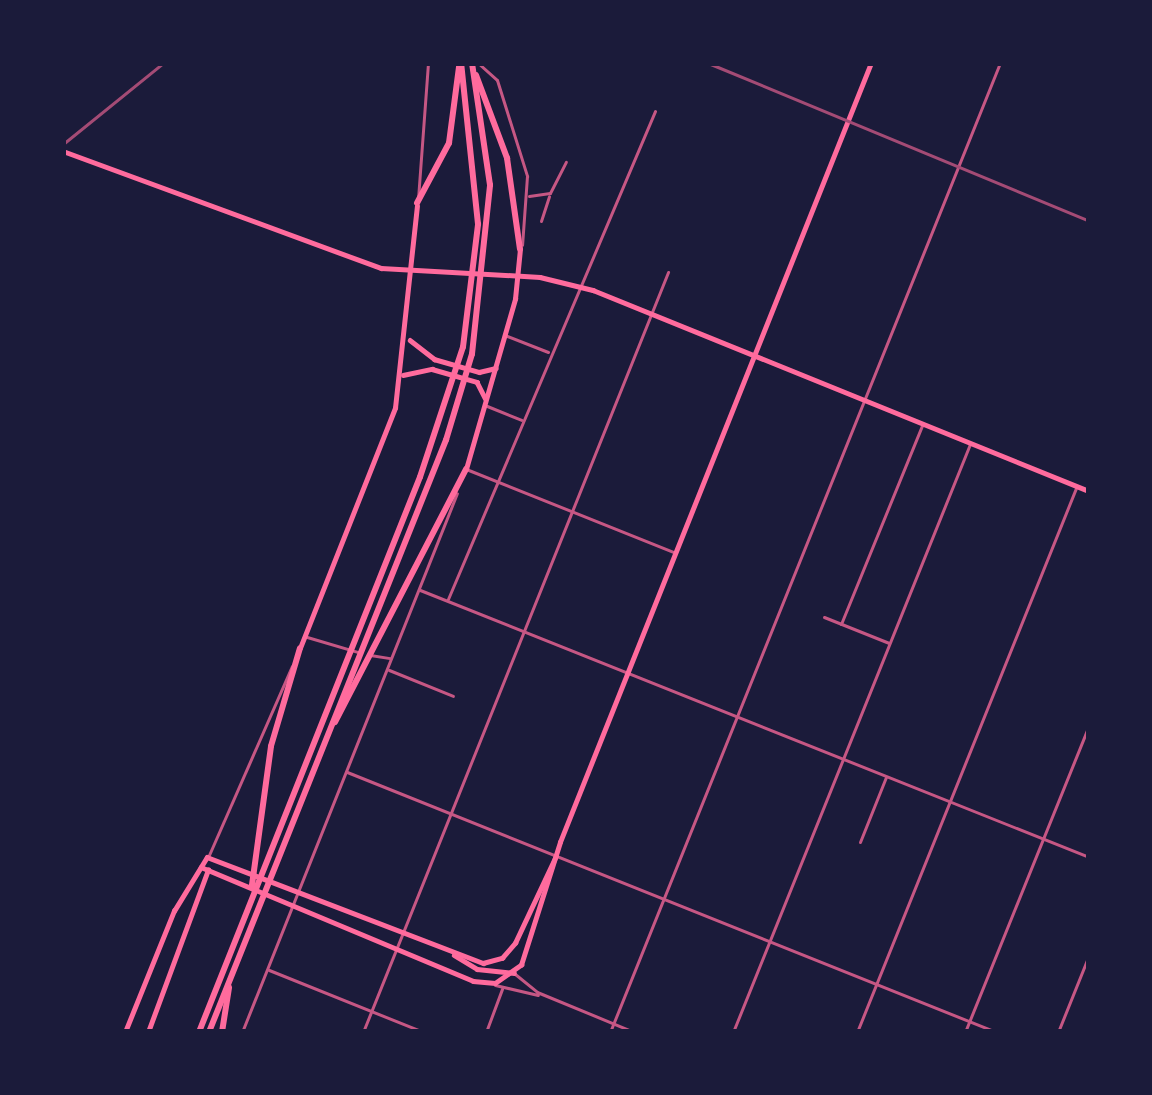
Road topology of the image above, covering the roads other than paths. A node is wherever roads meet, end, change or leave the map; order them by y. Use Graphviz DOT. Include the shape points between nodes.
graph roads {
  1 [pos="428,63"];
  2 [pos="460,63"];
  3 [pos="872,63"];
  4 [pos="1000,63"];
  5 [pos="474,65"];
  6 [pos="655,111"];
  7 [pos="63,151"];
  8 [pos="566,162"];
  9 [pos="549,194"];
  10 [pos="529,196"];
  11 [pos="417,203"];
  12 [pos="542,221"];
  13 [pos="520,249"];
  14 [pos="411,271"];
  15 [pos="668,272"];
  16 [pos="516,275"];
  17 [pos="580,285"];
  18 [pos="651,314"];
  19 [pos="505,335"];
  20 [pos="407,338"];
  21 [pos="548,352"];
  22 [pos="754,355"];
  23 [pos="496,368"];
  24 [pos="401,376"];
  25 [pos="863,400"];
  26 [pos="486,405"];
  27 [pos="521,420"];
  28 [pos="923,424"];
  29 [pos="970,443"];
  30 [pos="466,469"];
  31 [pos="496,481"];
  32 [pos="1076,486"];
  33 [pos="1089,491"];
  34 [pos="572,511"];
  35 [pos="675,553"];
  36 [pos="420,590"];
  37 [pos="448,601"];
  38 [pos="824,616"];
  39 [pos="842,624"];
  40 [pos="524,631"];
  41 [pos="304,636"];
  42 [pos="891,644"];
  43 [pos="300,648"];
  44 [pos="392,658"];
  45 [pos="388,669"];
  46 [pos="627,673"];
  47 [pos="453,696"];
  48 [pos="736,716"];
  49 [pos="1089,724"];
  50 [pos="843,759"];
  51 [pos="313,766"];
  52 [pos="346,772"];
  53 [pos="886,776"];
  54 [pos="950,802"];
  55 [pos="450,814"];
  56 [pos="1043,839"];
  57 [pos="860,842"];
  58 [pos="556,856"];
  59 [pos="207,857"];
  60 [pos="1089,857"];
  61 [pos="205,868"];
  62 [pos="297,893"];
  63 [pos="663,899"];
  64 [pos="248,904"];
  65 [pos="293,904"];
  66 [pos="403,930"];
  67 [pos="517,939"];
  68 [pos="769,942"];
  69 [pos="396,946"];
  70 [pos="442,948"];
  71 [pos="531,948"];
  72 [pos="1089,955"];
  73 [pos="267,969"];
  74 [pos="514,973"];
  75 [pos="230,978"];
  76 [pos="488,984"];
  77 [pos="876,984"];
  78 [pos="503,986"];
  79 [pos="546,997"];
  80 [pos="371,1011"];
  81 [pos="970,1022"];
  82 [pos="613,1024"];
  83 [pos="125,1032"];
  84 [pos="148,1032"];
  85 [pos="199,1032"];
  86 [pos="208,1032"];
  87 [pos="222,1032"];
  88 [pos="242,1032"];
  89 [pos="363,1032"];
  90 [pos="423,1032"];
  91 [pos="486,1032"];
  92 [pos="610,1032"];
  93 [pos="634,1032"];
  94 [pos="733,1032"];
  95 [pos="857,1032"];
  96 [pos="965,1032"];
  97 [pos="996,1032"];
  98 [pos="1058,1032"];
  1 -- 11 [label="street"];
  2 -- 11 [label="highway" via="449,143"];
  2 -- 64 [label="highway" via="478,224 463,347 413,494"];
  3 -- 22 [label="main road"];
  4 -- 25 [label="street"];
  5 -- 10 [label="street" via="488,68"];
  5 -- 13 [label="highway" via="507,158"];
  5 -- 51 [label="highway" via="490,185 472,354 446,440"];
  6 -- 17 [label="street"];
  7 -- 14 [label="main road" via="373,265"];
  8 -- 9 [label="street"];
  9 -- 10 [label="street"];
  9 -- 12 [label="street"];
  10 -- 13 [label="street"];
  11 -- 14 [label="main road"];
  13 -- 16 [label="main road"];
  14 -- 16 [label="main road"];
  14 -- 20 [label="main road"];
  15 -- 18 [label="street"];
  16 -- 17 [label="main road"];
  16 -- 19 [label="main road"];
  17 -- 18 [label="main road"];
  17 -- 21 [label="street"];
  18 -- 22 [label="main road"];
  18 -- 34 [label="street"];
  19 -- 21 [label="street"];
  19 -- 23 [label="main road"];
  20 -- 23 [label="main road" via="434,359 479,372"];
  20 -- 24 [label="main road"];
  21 -- 27 [label="street"];
  22 -- 25 [label="main road"];
  22 -- 35 [label="main road"];
  23 -- 26 [label="main road"];
  24 -- 26 [label="main road" via="432,369 477,382"];
  24 -- 41 [label="main road"];
  25 -- 28 [label="main road"];
  25 -- 48 [label="street"];
  26 -- 27 [label="street"];
  26 -- 30 [label="main road"];
  27 -- 31 [label="street"];
  28 -- 29 [label="main road"];
  28 -- 39 [label="street"];
  29 -- 32 [label="main road"];
  29 -- 42 [label="street"];
  30 -- 31 [label="street"];
  30 -- 36 [label="street"];
  30 -- 51 [label="highway"];
  31 -- 34 [label="street"];
  31 -- 37 [label="street"];
  32 -- 33 [label="main road"];
  32 -- 54 [label="street"];
  34 -- 35 [label="street"];
  34 -- 40 [label="street"];
  35 -- 46 [label="main road"];
  36 -- 37 [label="street"];
  36 -- 44 [label="street"];
  37 -- 40 [label="street"];
  38 -- 39 [label="street"];
  39 -- 42 [label="street"];
  40 -- 46 [label="street"];
  40 -- 55 [label="street"];
  41 -- 43 [label="main road"];
  41 -- 44 [label="street"];
  42 -- 50 [label="street"];
  43 -- 59 [label="street"];
  43 -- 64 [label="highway" via="272,746"];
  44 -- 45 [label="street"];
  45 -- 47 [label="street"];
  45 -- 52 [label="street"];
  46 -- 48 [label="street"];
  46 -- 58 [label="main road"];
  48 -- 50 [label="street"];
  48 -- 63 [label="street"];
  49 -- 56 [label="street"];
  50 -- 53 [label="street"];
  50 -- 68 [label="street"];
  51 -- 75 [label="highway"];
  52 -- 55 [label="street"];
  52 -- 62 [label="street"];
  53 -- 54 [label="street"];
  53 -- 57 [label="street"];
  54 -- 56 [label="street"];
  54 -- 77 [label="street"];
  55 -- 58 [label="street"];
  55 -- 66 [label="street"];
  56 -- 60 [label="street"];
  56 -- 81 [label="street"];
  58 -- 63 [label="street"];
  58 -- 67 [label="main road"];
  58 -- 71 [label="main road"];
  59 -- 61 [label="main road"];
  59 -- 62 [label="main road"];
  61 -- 65 [label="main road"];
  61 -- 83 [label="main road"];
  61 -- 84 [label="main road"];
  62 -- 65 [label="street"];
  62 -- 66 [label="main road"];
  63 -- 68 [label="street"];
  63 -- 82 [label="street"];
  64 -- 85 [label="highway"];
  65 -- 69 [label="main road"];
  65 -- 73 [label="street"];
  66 -- 69 [label="street"];
  66 -- 70 [label="main road"];
  67 -- 70 [label="main road" via="490,963"];
  67 -- 71 [label="main road"];
  68 -- 77 [label="street"];
  68 -- 94 [label="street"];
  69 -- 76 [label="main road"];
  69 -- 80 [label="street"];
  70 -- 74 [label="main road" via="477,969"];
  71 -- 74 [label="main road"];
  72 -- 98 [label="street"];
  73 -- 80 [label="street"];
  73 -- 88 [label="street"];
  74 -- 76 [label="main road"];
  74 -- 79 [label="street"];
  75 -- 86 [label="highway"];
  75 -- 87 [label="highway"];
  76 -- 78 [label="street"];
  77 -- 81 [label="street"];
  77 -- 95 [label="street"];
  78 -- 79 [label="street"];
  78 -- 91 [label="street"];
  79 -- 82 [label="street"];
  80 -- 89 [label="street"];
  80 -- 90 [label="street"];
  81 -- 96 [label="street"];
  81 -- 97 [label="street"];
  82 -- 92 [label="street"];
  82 -- 93 [label="street"];
}
